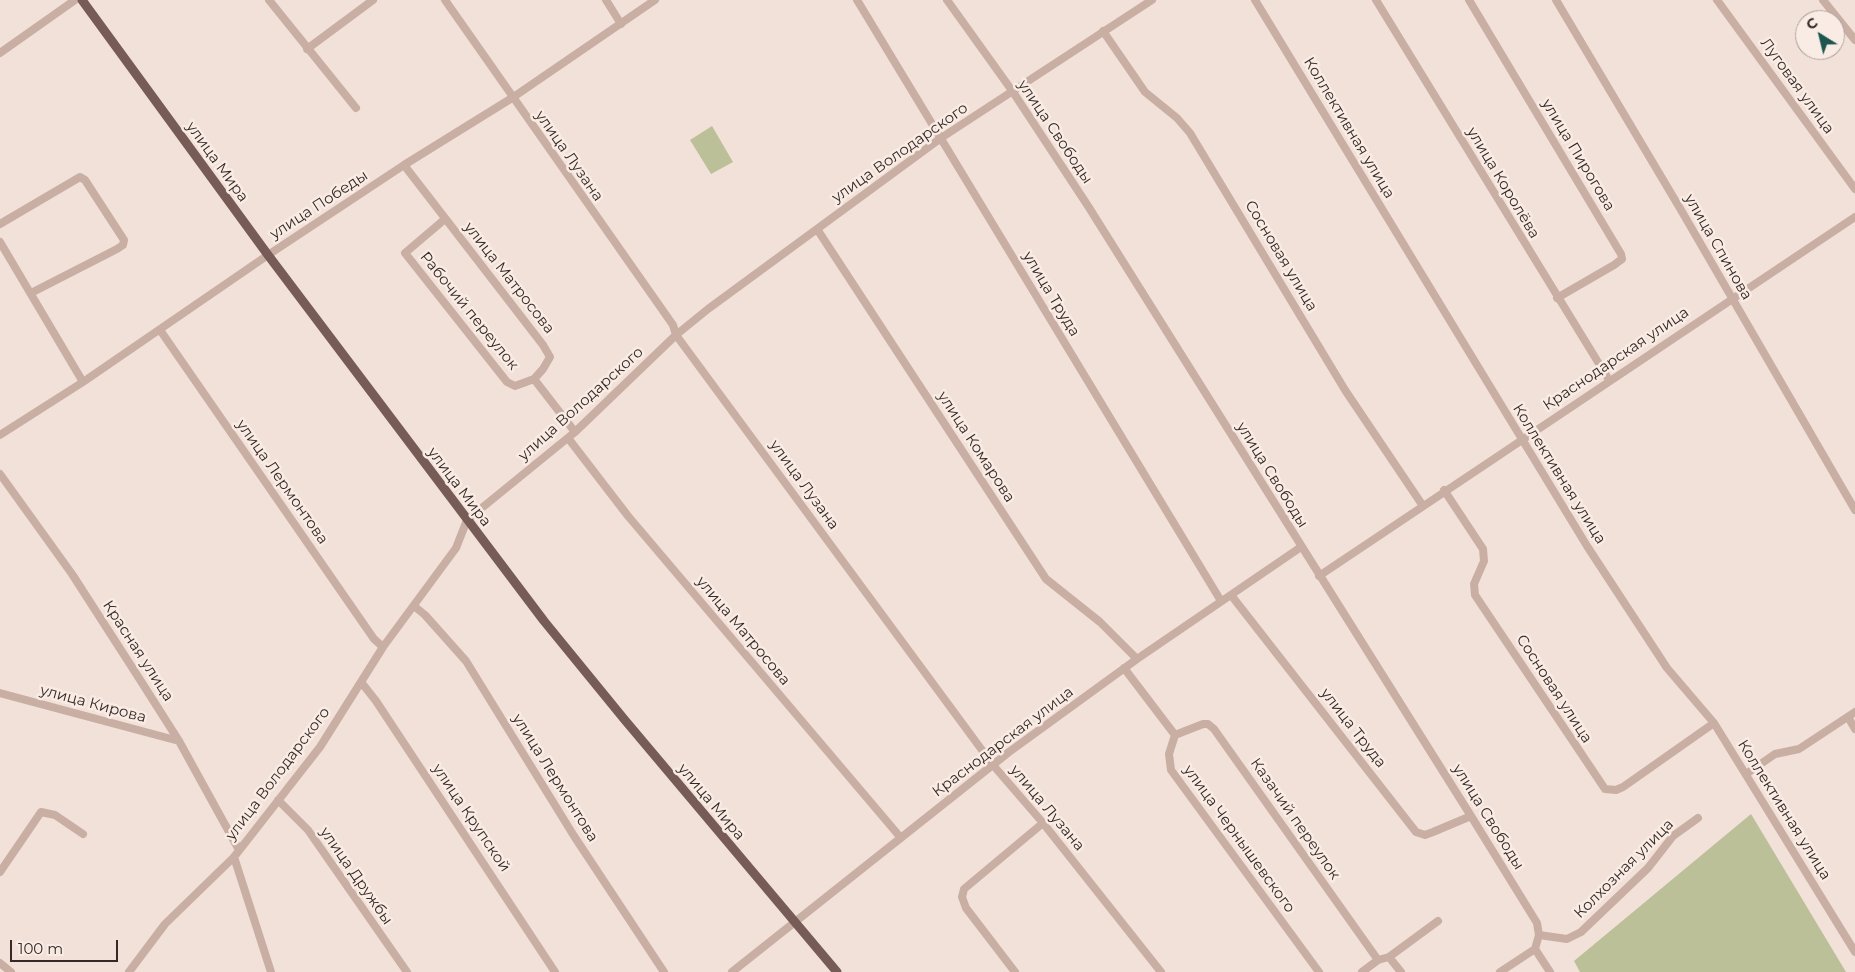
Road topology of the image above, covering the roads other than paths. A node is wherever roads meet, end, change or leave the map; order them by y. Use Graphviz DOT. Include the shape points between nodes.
graph roads {
  1 [pos="75,0"];
  2 [pos="82,0"];
  3 [pos="269,0"];
  4 [pos="373,0"];
  5 [pos="444,0"];
  6 [pos="606,0"];
  7 [pos="655,0"];
  8 [pos="857,0"];
  9 [pos="947,0"];
  10 [pos="1152,0"];
  11 [pos="1255,0"];
  12 [pos="1376,0"];
  13 [pos="1469,0"];
  14 [pos="1556,0"];
  15 [pos="1717,0"];
  16 [pos="1823,0"];
  17 [pos="1142,3"];
  18 [pos="621,24"];
  19 [pos="1103,31"];
  20 [pos="1855,40"];
  21 [pos="307,49"];
  22 [pos="0,53"];
  23 [pos="1012,92"];
  24 [pos="512,98"];
  25 [pos="356,108"];
  26 [pos="940,138"];
  27 [pos="404,165"];
  28 [pos="1855,189"];
  29 [pos="445,219"];
  30 [pos="1854,220"];
  31 [pos="0,224"];
  32 [pos="817,228"];
  33 [pos="0,242"];
  34 [pos="268,255"];
  35 [pos="31,293"];
  36 [pos="1557,298"];
  37 [pos="1732,299"];
  38 [pos="160,330"];
  39 [pos="676,335"];
  40 [pos="534,379"];
  41 [pos="1609,380"];
  42 [pos="83,382"];
  43 [pos="575,432"];
  44 [pos="0,435"];
  45 [pos="568,438"];
  46 [pos="1521,439"];
  47 [pos="0,474"];
  48 [pos="1444,490"];
  49 [pos="1422,506"];
  50 [pos="1855,510"];
  51 [pos="467,520"];
  52 [pos="1301,547"];
  53 [pos="1319,576"];
  54 [pos="1230,595"];
  55 [pos="1221,601"];
  56 [pos="414,606"];
  57 [pos="383,647"];
  58 [pos="1137,659"];
  59 [pos="1124,668"];
  60 [pos="361,682"];
  61 [pos="0,693"];
  62 [pos="1855,712"];
  63 [pos="1848,717"];
  64 [pos="1714,723"];
  65 [pos="1855,728"];
  66 [pos="1176,736"];
  67 [pos="179,742"];
  68 [pos="993,765"];
  69 [pos="1746,774"];
  70 [pos="278,800"];
  71 [pos="1471,816"];
  72 [pos="1698,818"];
  73 [pos="1043,823"];
  74 [pos="83,834"];
  75 [pos="901,838"];
  76 [pos="237,853"];
  77 [pos="0,872"];
  78 [pos="1438,921"];
  79 [pos="796,924"];
  80 [pos="1539,935"];
  81 [pos="1535,949"];
  82 [pos="1855,952"];
  83 [pos="1389,957"];
  84 [pos="1378,960"];
  85 [pos="0,963"];
  86 [pos="11,972"];
  87 [pos="129,972"];
  88 [pos="272,972"];
  89 [pos="407,972"];
  90 [pos="555,972"];
  91 [pos="664,972"];
  92 [pos="732,972"];
  93 [pos="837,972"];
  94 [pos="1015,972"];
  95 [pos="1161,972"];
  96 [pos="1319,972"];
  97 [pos="1362,972"];
  98 [pos="1401,972"];
  99 [pos="1500,972"];
  100 [pos="1550,972"];
  1 -- 22 [label="street"];
  2 -- 34 [label="main road, улица Мира"];
  3 -- 21 [label="street"];
  4 -- 21 [label="street"];
  5 -- 24 [label="street, улица Лузана"];
  6 -- 18 [label="street"];
  7 -- 18 [label="street, улица Победы"];
  8 -- 26 [label="street, улица Труда"];
  9 -- 23 [label="street, улица Свободы"];
  10 -- 17 [label="street, улица Володарского"];
  11 -- 46 [label="street, Коллективная улица"];
  12 -- 36 [label="street, улица Королёва"];
  13 -- 36 [label="street, улица Пирогова" via="1621,254 1622,259 1614,265"];
  14 -- 37 [label="street, улица Спинова"];
  15 -- 28 [label="street, Луговая улица"];
  16 -- 20 [label="street"];
  17 -- 19 [label="street, улица Володарского"];
  18 -- 24 [label="street, улица Победы"];
  19 -- 23 [label="street, улица Володарского"];
  19 -- 49 [label="street, Сосновая улица" via="1145,92 1190,133 1345,390"];
  21 -- 25 [label="street"];
  23 -- 26 [label="street, улица Володарского"];
  23 -- 52 [label="street, улица Свободы" via="1088,206"];
  24 -- 27 [label="street, улица Победы"];
  24 -- 39 [label="street, улица Лузана" via="673,326"];
  26 -- 32 [label="street, улица Володарского"];
  26 -- 55 [label="street, улица Труда"];
  27 -- 29 [label="street, улица Матросова"];
  27 -- 34 [label="street, улица Победы"];
  29 -- 40 [label="street, улица Матросова" via="544,345 550,357"];
  29 -- 40 [label="street, Рабочий переулок" via="405,253 507,382 515,386"];
  30 -- 37 [label="street, Краснодарская улица"];
  31 -- 35 [label="street" via="80,177 124,240 117,249"];
  32 -- 39 [label="street, улица Володарского"];
  32 -- 58 [label="street, улица Комарова" via="1046,579 1100,622"];
  33 -- 35 [label="street"];
  34 -- 38 [label="street, улица Победы"];
  34 -- 51 [label="main road, улица Мира"];
  35 -- 42 [label="street"];
  36 -- 41 [label="street, улица Королёва"];
  37 -- 41 [label="street, Краснодарская улица"];
  37 -- 50 [label="street, улица Спинова"];
  38 -- 42 [label="street, улица Победы"];
  38 -- 57 [label="street, улица Лермонтова" via="374,639"];
  39 -- 43 [label="street, улица Володарского"];
  39 -- 68 [label="street, улица Лузана"];
  40 -- 43 [label="street"];
  41 -- 46 [label="street, Краснодарская улица"];
  42 -- 44 [label="street, улица Победы"];
  43 -- 45 [label="street, улица Володарского"];
  45 -- 51 [label="street, улица Володарского"];
  45 -- 75 [label="street, улица Матросова" via="628,516"];
  46 -- 48 [label="street, Краснодарская улица"];
  46 -- 64 [label="street, Коллективная улица" via="1657,654"];
  47 -- 67 [label="street, Красная улица" via="72,574"];
  48 -- 49 [label="street, Краснодарская улица"];
  48 -- 64 [label="street, Сосновая улица" via="1483,549 1484,561 1474,584 1475,595 1605,789 1623,788"];
  49 -- 53 [label="street, Краснодарская улица"];
  51 -- 56 [label="street, улица Володарского" via="456,548"];
  51 -- 79 [label="main road, улица Мира" via="624,719"];
  52 -- 53 [label="street, улица Свободы"];
  52 -- 54 [label="street, Краснодарская улица"];
  53 -- 71 [label="street, улица Свободы"];
  54 -- 55 [label="street, Краснодарская улица"];
  54 -- 71 [label="street, улица Труда" via="1416,832 1425,835"];
  55 -- 58 [label="street, Краснодарская улица"];
  56 -- 57 [label="street, улица Володарского"];
  56 -- 91 [label="street, улица Лермонтова" via="466,661 574,836"];
  57 -- 60 [label="street, улица Володарского"];
  58 -- 59 [label="street, Краснодарская улица"];
  59 -- 66 [label="street"];
  59 -- 68 [label="street, Краснодарская улица"];
  60 -- 70 [label="street, улица Володарского" via="320,747"];
  60 -- 90 [label="street, улица Крупской"];
  61 -- 67 [label="street, улица Кирова"];
  62 -- 63 [label="street"];
  63 -- 65 [label="street"];
  63 -- 69 [label="street" via="1798,749 1775,754"];
  64 -- 69 [label="street, Коллективная улица"];
  66 -- 84 [label="street, Казачий переулок" via="1203,724 1214,729"];
  66 -- 96 [label="street, улица Чернышевского" via="1169,754 1171,770"];
  67 -- 76 [label="street, Красная улица"];
  68 -- 73 [label="street, улица Лузана"];
  68 -- 75 [label="street, Краснодарская улица"];
  69 -- 82 [label="street, Коллективная улица"];
  70 -- 76 [label="street, улица Володарского"];
  70 -- 89 [label="street, улица Дружбы" via="308,830"];
  71 -- 80 [label="street, улица Свободы" via="1537,923"];
  72 -- 80 [label="street, Колхозная улица" via="1673,836 1648,868 1580,932 1567,939"];
  73 -- 94 [label="street" via="964,889 962,897 966,908"];
  73 -- 95 [label="street, улица Лузана"];
  74 -- 77 [label="street" via="55,815 41,812"];
  75 -- 79 [label="street, Краснодарская улица"];
  76 -- 87 [label="street, улица Володарского" via="165,924"];
  76 -- 88 [label="street, Красная улица"];
  78 -- 83 [label="street"];
  79 -- 92 [label="street, Краснодарская улица"];
  79 -- 93 [label="main road, улица Мира"];
  80 -- 81 [label="street"];
  81 -- 99 [label="street"];
  81 -- 100 [label="street"];
  83 -- 84 [label="street"];
  83 -- 98 [label="street"];
  84 -- 97 [label="street"];
  85 -- 86 [label="street"];
}
